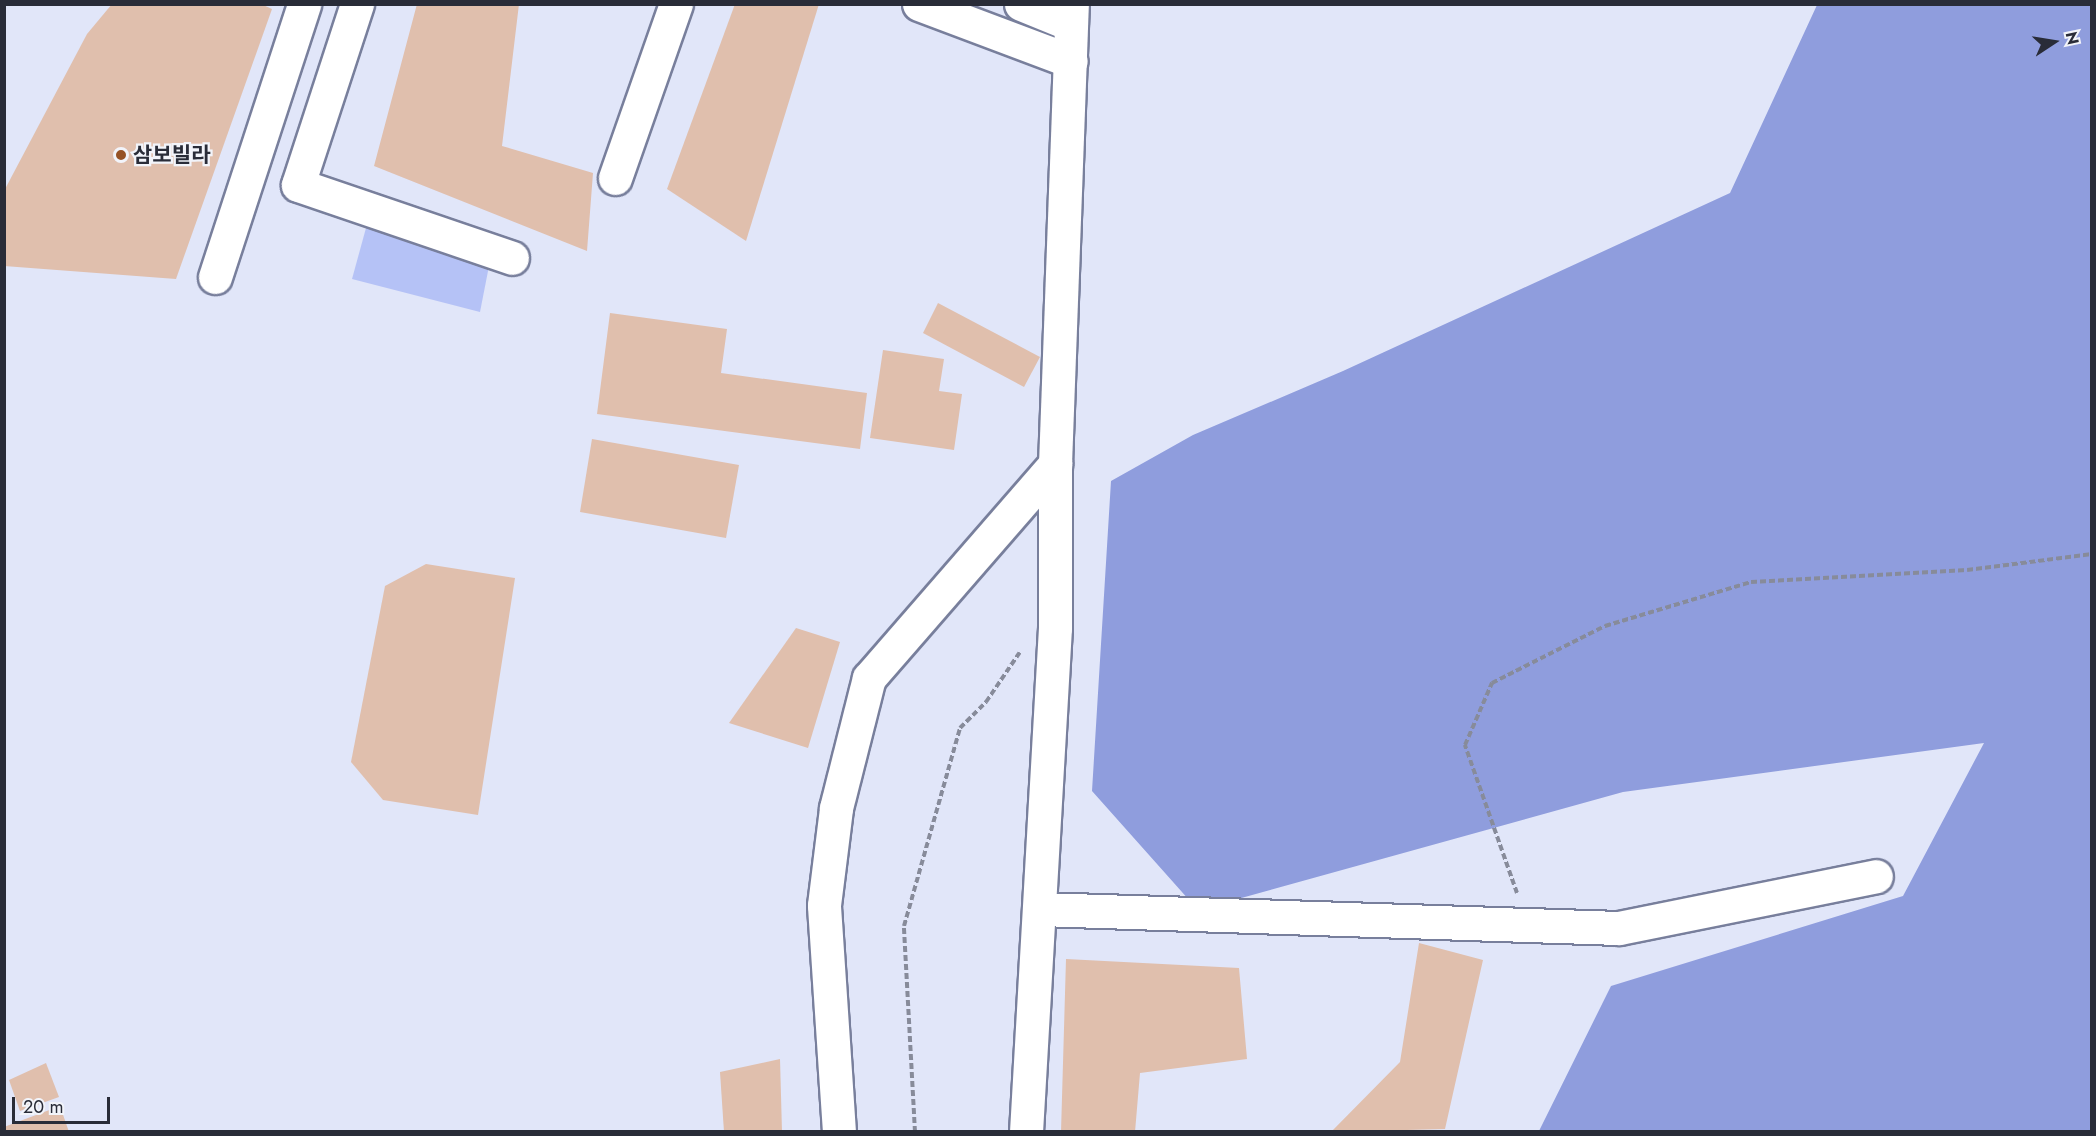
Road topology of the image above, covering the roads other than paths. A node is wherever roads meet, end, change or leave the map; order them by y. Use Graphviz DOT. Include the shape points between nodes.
graph roads {
  1 [pos="304,4"];
  2 [pos="357,4"];
  3 [pos="676,4"];
  4 [pos="919,4"];
  5 [pos="1021,4"];
  6 [pos="1071,14"];
  7 [pos="1071,62"];
  8 [pos="615,178"];
  9 [pos="512,258"];
  10 [pos="214,277"];
  11 [pos="1055,464"];
  12 [pos="1876,876"];
  13 [pos="1040,909"];
  14 [pos="839,1131"];
  15 [pos="1026,1131"];
  1 -- 10 [label="street"];
  2 -- 9 [label="street" via="298,185"];
  3 -- 8 [label="street"];
  4 -- 7 [label="street"];
  5 -- 6 [label="street"];
  6 -- 7 [label="street"];
  7 -- 11 [label="street"];
  11 -- 13 [label="street" via="1055,628"];
  11 -- 14 [label="street" via="869,678 836,808 824,905"];
  12 -- 13 [label="street" via="1619,928"];
  13 -- 15 [label="street"];
}
